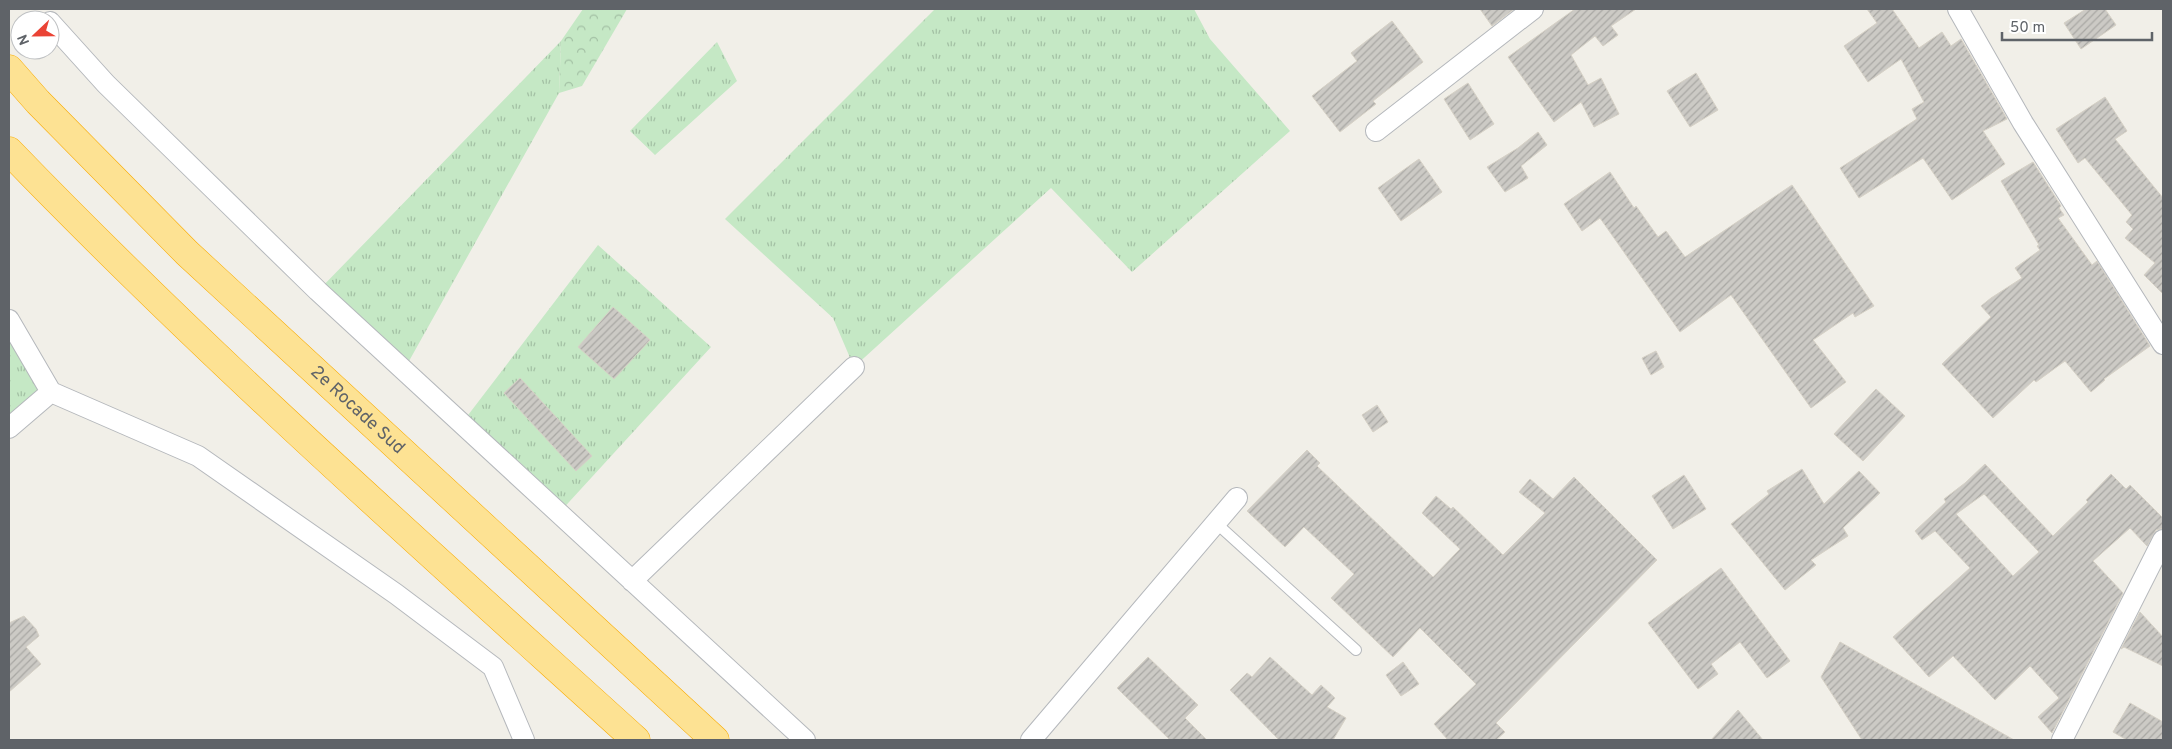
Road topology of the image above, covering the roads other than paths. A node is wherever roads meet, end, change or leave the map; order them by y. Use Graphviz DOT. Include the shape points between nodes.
graph roads {
  1 [pos="1533,9"];
  2 [pos="1958,9"];
  3 [pos="60,33"];
  4 [pos="9,69"];
  5 [pos="1376,131"];
  6 [pos="9,151"];
  7 [pos="9,320"];
  8 [pos="2163,344"];
  9 [pos="854,367"];
  10 [pos="51,392"];
  11 [pos="9,428"];
  12 [pos="1237,498"];
  13 [pos="1216,523"];
  14 [pos="2163,540"];
  15 [pos="632,581"];
  16 [pos="1356,650"];
  17 [pos="524,740"];
  18 [pos="636,740"];
  19 [pos="714,740"];
  20 [pos="806,740"];
  21 [pos="1031,740"];
  22 [pos="2062,740"];
  1 -- 5 [label="street"];
  2 -- 8 [label="street" via="2024,123"];
  3 -- 15 [label="street" via="106,84 318,291"];
  4 -- 19 [label="highway, 2e Rocade Sud" via="187,253"];
  6 -- 18 [label="highway" via="236,377"];
  7 -- 10 [label="street"];
  9 -- 15 [label="street"];
  10 -- 11 [label="street"];
  10 -- 17 [label="street" via="198,456 396,594 493,666"];
  12 -- 13 [label="street"];
  13 -- 16 [label="lane"];
  13 -- 21 [label="street"];
  14 -- 22 [label="street"];
  15 -- 20 [label="street"];
}
